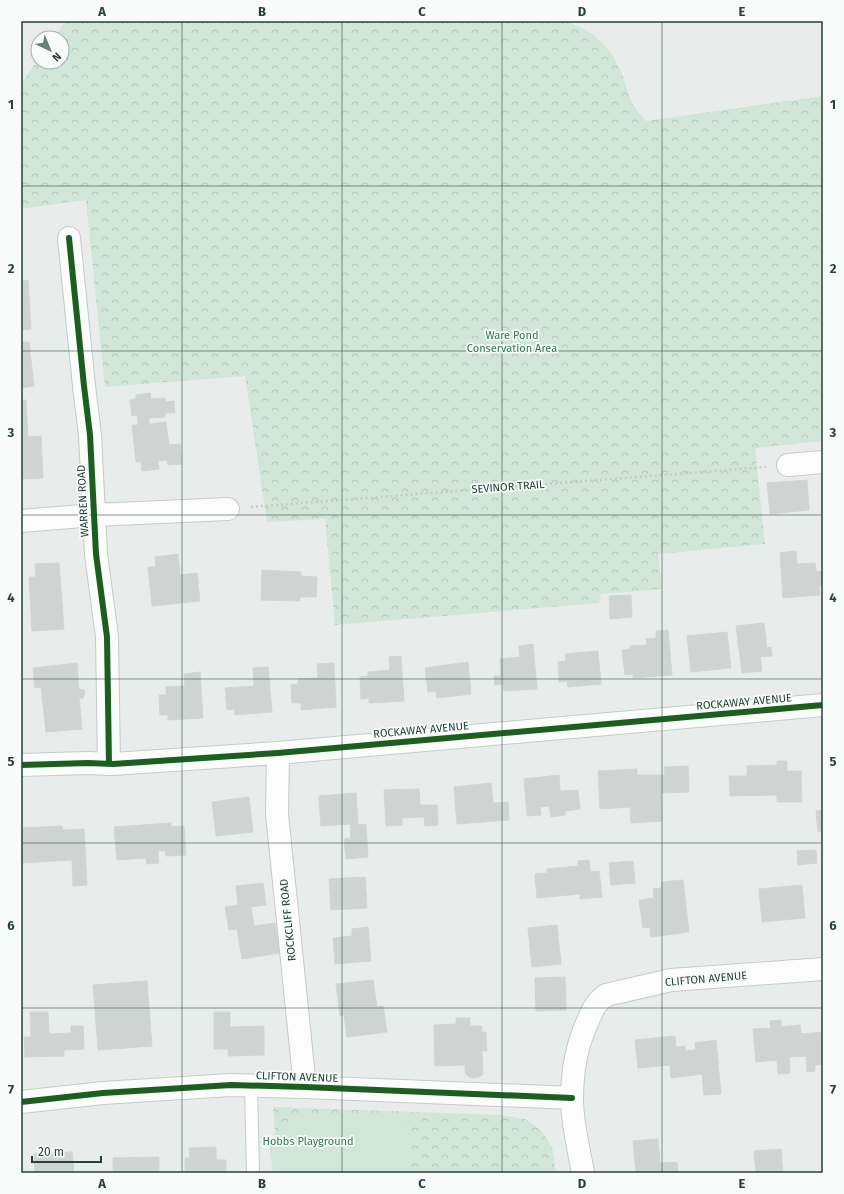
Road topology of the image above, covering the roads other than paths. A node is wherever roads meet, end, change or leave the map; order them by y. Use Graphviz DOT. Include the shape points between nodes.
graph roads {
  1 [pos="69,238"];
  2 [pos="823,462"];
  3 [pos="788,465"];
  4 [pos="228,509"];
  5 [pos="94,515"];
  6 [pos="21,521"];
  7 [pos="823,705"];
  8 [pos="278,753"];
  9 [pos="109,764"];
  10 [pos="21,765"];
  11 [pos="823,969"];
  12 [pos="251,1086"];
  13 [pos="305,1086"];
  14 [pos="572,1098"];
  15 [pos="21,1102"];
  16 [pos="253,1173"];
  17 [pos="583,1173"];
  1 -- 5 [label="street, WARREN ROAD" via="90,435"];
  2 -- 3 [label="street"];
  4 -- 5 [label="street"];
  5 -- 6 [label="street"];
  5 -- 9 [label="street, WARREN ROAD" via="96,554 107,637"];
  7 -- 8 [label="street, ROCKAWAY AVENUE"];
  8 -- 9 [label="street, ROCKAWAY AVENUE"];
  8 -- 13 [label="street, ROCKCLIFF ROAD" via="277,814"];
  9 -- 10 [label="street, ROCKAWAY AVENUE"];
  11 -- 14 [label="street, CLIFTON AVENUE" via="671,980 606,996 597,1002 586,1026 576,1056"];
  12 -- 13 [label="street, CLIFTON AVENUE"];
  12 -- 15 [label="street, CLIFTON AVENUE" via="231,1085"];
  12 -- 16 [label="lane"];
  13 -- 14 [label="street, CLIFTON AVENUE"];
  14 -- 17 [label="street"];
}
